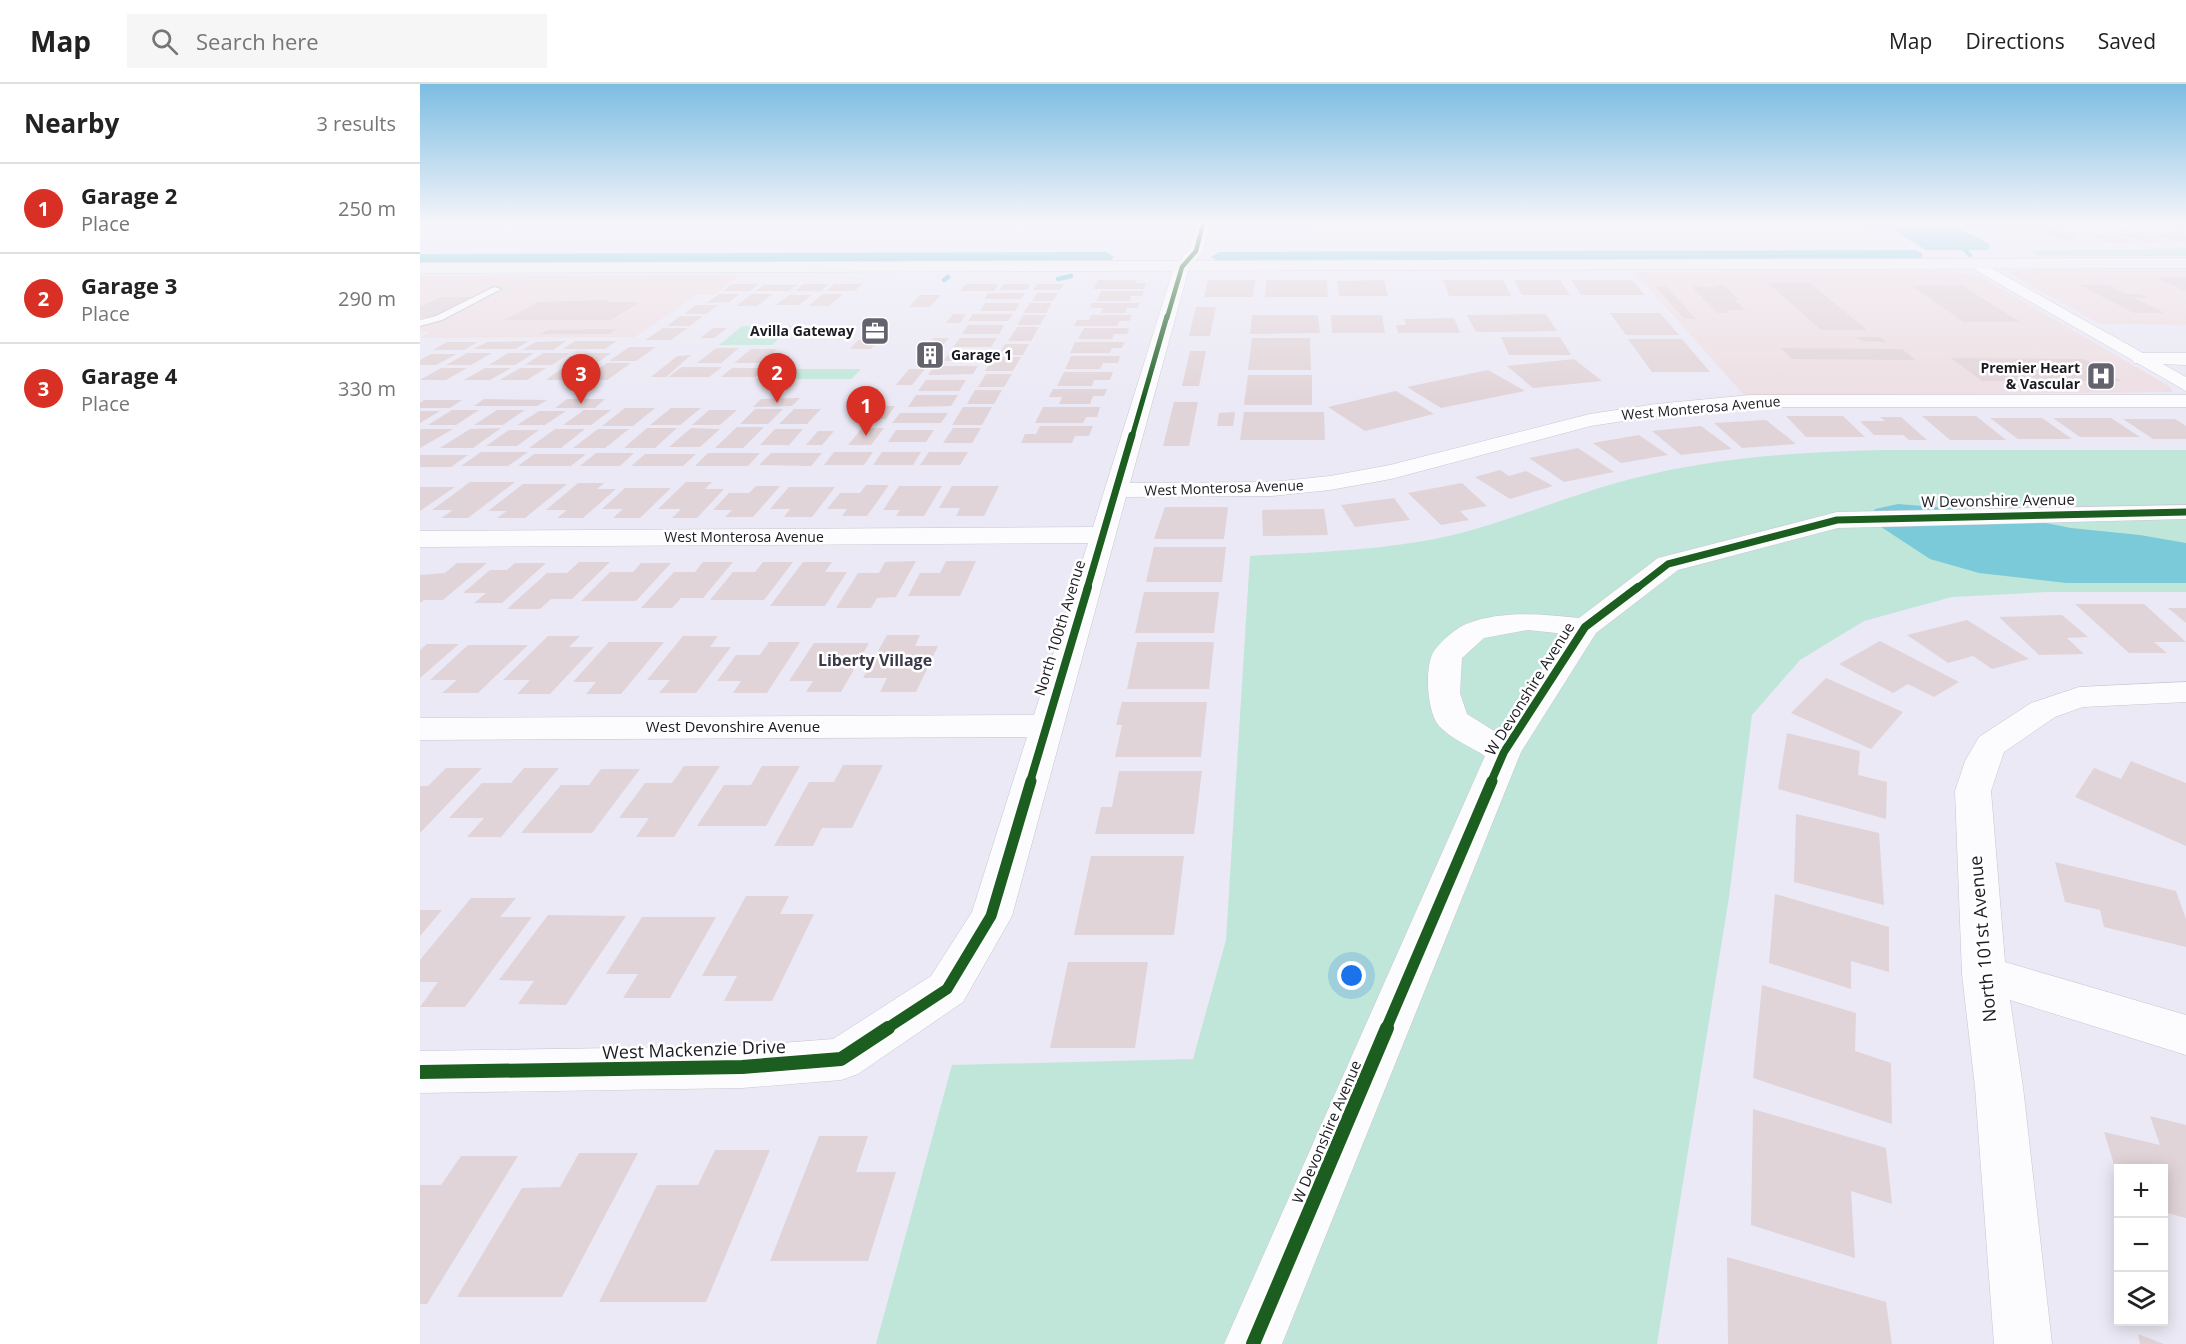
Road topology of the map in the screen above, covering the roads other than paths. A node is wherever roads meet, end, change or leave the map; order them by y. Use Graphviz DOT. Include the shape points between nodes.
graph roads {
  1 [pos="1173,283"];
  2 [pos="2008,283"];
  3 [pos="497,289"];
  4 [pos="420,323"];
  5 [pos="2141,359"];
  6 [pos="2186,359"];
  7 [pos="2186,385"];
  8 [pos="2186,401"];
  9 [pos="1116,490"];
  10 [pos="2186,512"];
  11 [pos="1104,535"];
  12 [pos="420,539"];
  13 [pos="1585,627"];
  14 [pos="2186,692"];
  15 [pos="1046,726"];
  16 [pos="420,729"];
  17 [pos="1504,752"];
  18 [pos="1984,974"];
  19 [pos="947,989"];
  20 [pos="2186,1035"];
  21 [pos="420,1072"];
  22 [pos="1253,1344"];
  23 [pos="2023,1344"];
  1 -- 9 [label="street, North 100th Avenue"];
  2 -- 5 [label="street"];
  3 -- 4 [label="lane" via="439,318"];
  5 -- 6 [label="street"];
  5 -- 7 [label="street"];
  8 -- 9 [label="street, West Monterosa Avenue" via="1750,401 1590,420 1391,472 1329,483 1272,489"];
  9 -- 11 [label="street, North 100th Avenue"];
  10 -- 13 [label="street, W Devonshire Avenue" via="1837,520 1668,564"];
  11 -- 12 [label="street, West Monterosa Avenue"];
  11 -- 15 [label="street, North 100th Avenue"];
  13 -- 17 [label="street, W Devonshire Avenue"];
  13 -- 17 [label="street, W Devonshire Avenue" via="1528,621 1474,631 1447,655 1444,693 1452,720"];
  14 -- 18 [label="street, North 101st Avenue" via="2079,697 2043,710 1991,745 1973,792"];
  15 -- 16 [label="street, West Devonshire Avenue"];
  15 -- 19 [label="street, North 100th Avenue" via="991,916"];
  17 -- 22 [label="street, W Devonshire Avenue"];
  18 -- 20 [label="street"];
  18 -- 23 [label="street, North 101st Avenue" via="1999,1087"];
  19 -- 21 [label="street, West Mackenzie Drive" via="841,1059 742,1067"];
}
